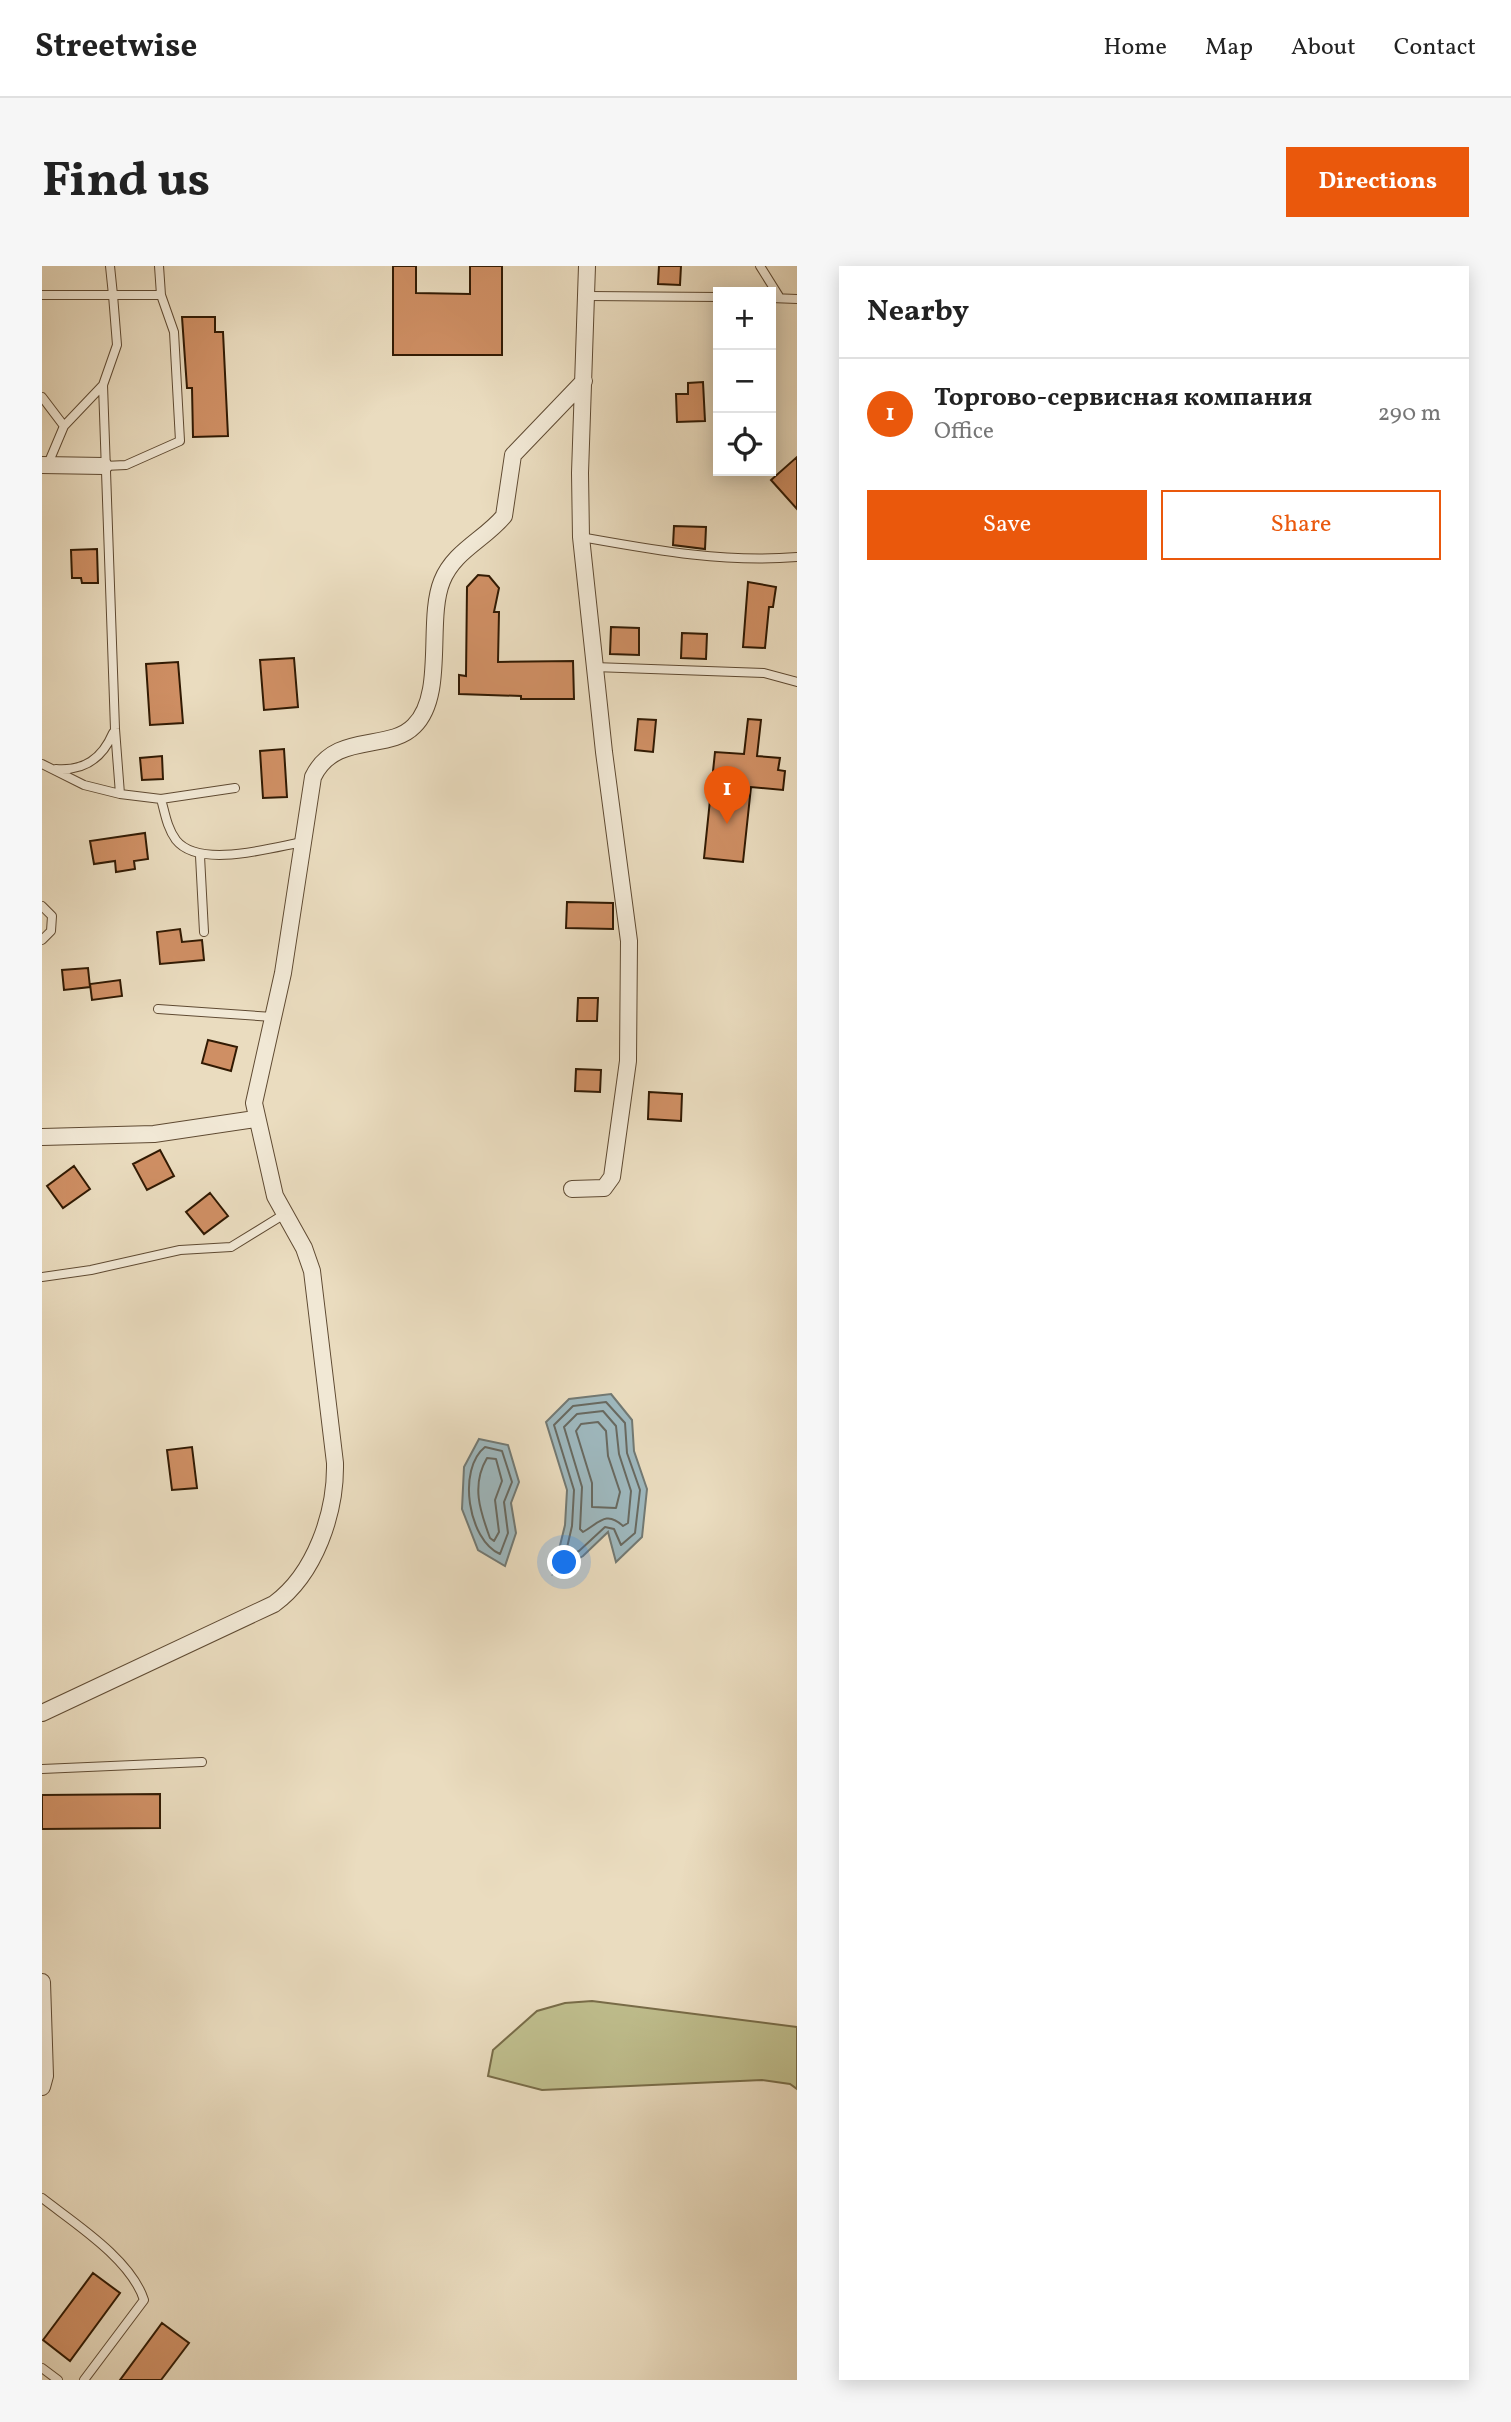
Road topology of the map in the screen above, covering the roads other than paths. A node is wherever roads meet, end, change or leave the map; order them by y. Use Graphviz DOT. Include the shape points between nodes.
graph roads {
  1 [pos="110,266"];
  2 [pos="159,266"];
  3 [pos="587,266"];
  4 [pos="760,266"];
  5 [pos="770,287"];
  6 [pos="42,295"];
  7 [pos="113,295"];
  8 [pos="161,295"];
  9 [pos="587,296"];
  10 [pos="713,297"];
  11 [pos="776,298"];
  12 [pos="797,299"];
  13 [pos="584,381"];
  14 [pos="103,384"];
  15 [pos="42,397"];
  16 [pos="64,426"];
  17 [pos="45,465"];
  18 [pos="104,466"];
  19 [pos="581,537"];
  20 [pos="797,557"];
  21 [pos="594,667"];
  22 [pos="797,682"];
  23 [pos="115,729"];
  24 [pos="46,766"];
  25 [pos="235,788"];
  26 [pos="120,794"];
  27 [pos="161,799"];
  28 [pos="303,842"];
  29 [pos="200,856"];
  30 [pos="42,906"];
  31 [pos="204,932"];
  32 [pos="42,940"];
  33 [pos="158,1009"];
  34 [pos="273,1017"];
  35 [pos="256,1119"];
  36 [pos="42,1137"];
  37 [pos="572,1189"];
  38 [pos="283,1215"];
  39 [pos="42,1277"];
  40 [pos="42,1713"];
  41 [pos="202,1762"];
  42 [pos="42,1769"];
  43 [pos="42,1982"];
  44 [pos="42,2087"];
  45 [pos="42,2198"];
  46 [pos="42,2368"];
  47 [pos="58,2380"];
  48 [pos="83,2380"];
  1 -- 7 [label="lane"];
  2 -- 8 [label="lane"];
  3 -- 9 [label="street"];
  4 -- 5 [label="lane"];
  6 -- 7 [label="lane"];
  7 -- 8 [label="lane"];
  7 -- 14 [label="lane" via="117,345"];
  8 -- 18 [label="lane" via="174,332 180,441 126,465"];
  9 -- 10 [label="lane"];
  9 -- 13 [label="street"];
  11 -- 12 [label="lane"];
  13 -- 19 [label="street"];
  13 -- 28 [label="street" via="513,455 504,516 449,564 440,585 429,696 423,713 403,734 347,748 317,767"];
  14 -- 16 [label="lane"];
  14 -- 18 [label="lane"];
  15 -- 16 [label="lane"];
  16 -- 17 [label="lane"];
  17 -- 18 [label="street"];
  18 -- 23 [label="lane"];
  19 -- 20 [label="lane" via="667,553 733,559"];
  19 -- 21 [label="street"];
  21 -- 22 [label="lane" via="764,673"];
  21 -- 37 [label="street" via="626,898 628,1061 612,1177 604,1188"];
  23 -- 24 [label="lane" via="96,760 69,770"];
  23 -- 26 [label="lane"];
  24 -- 26 [label="lane" via="84,785"];
  25 -- 27 [label="lane"];
  26 -- 27 [label="lane"];
  27 -- 29 [label="lane" via="178,843"];
  28 -- 29 [label="lane"];
  28 -- 34 [label="street"];
  29 -- 31 [label="lane"];
  30 -- 32 [label="lane" via="52,916 51,931"];
  33 -- 34 [label="lane"];
  34 -- 35 [label="street" via="256,1084"];
  35 -- 36 [label="street" via="154,1134"];
  35 -- 38 [label="street"];
  38 -- 39 [label="lane" via="231,1247 180,1250"];
  38 -- 40 [label="street" via="312,1271 335,1463 336,1489 308,1568 294,1590 274,1604"];
  41 -- 42 [label="lane"];
  43 -- 44 [label="street" via="46,2076"];
  45 -- 48 [label="lane" via="109,2252 144,2300"];
  46 -- 47 [label="lane"];
}
